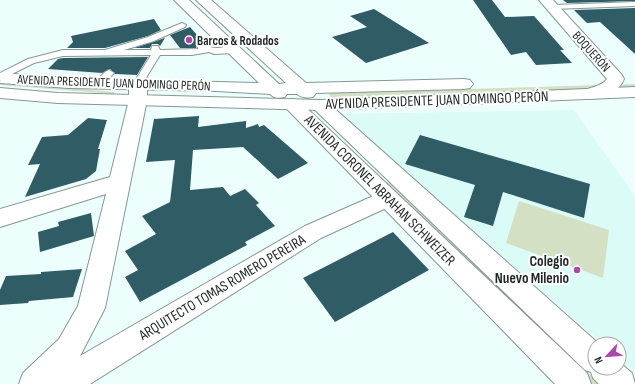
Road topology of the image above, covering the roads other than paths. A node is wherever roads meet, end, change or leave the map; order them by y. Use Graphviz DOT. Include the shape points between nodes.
graph roads {
  1 [pos="181,0"];
  2 [pos="203,0"];
  3 [pos="549,4"];
  4 [pos="635,4"];
  5 [pos="196,15"];
  6 [pos="151,39"];
  7 [pos="236,52"];
  8 [pos="121,53"];
  9 [pos="157,53"];
  10 [pos="0,77"];
  11 [pos="635,78"];
  12 [pos="616,79"];
  13 [pos="216,86"];
  14 [pos="274,89"];
  15 [pos="138,92"];
  16 [pos="635,92"];
  17 [pos="0,93"];
  18 [pos="590,94"];
  19 [pos="297,97"];
  20 [pos="320,105"];
  21 [pos="119,182"];
  22 [pos="387,198"];
  23 [pos="0,218"];
  24 [pos="587,353"];
  25 [pos="94,375"];
  26 [pos="612,376"];
  27 [pos="34,384"];
  28 [pos="62,384"];
  29 [pos="576,384"];
  30 [pos="621,384"];
  1 -- 5 [label="main road"];
  2 -- 19 [label="main road, AVENIDA CORONEL ABRAHAN SCHWEIZER"];
  3 -- 4 [label="lane"];
  3 -- 12 [label="main road, BOQUERÓN"];
  5 -- 6 [label="lane" via="182,23 182,27"];
  5 -- 7 [label="main road"];
  6 -- 8 [label="lane"];
  6 -- 9 [label="lane"];
  7 -- 9 [label="lane" via="204,49"];
  7 -- 13 [label="main road" via="242,66 239,73 232,80"];
  7 -- 14 [label="main road"];
  8 -- 9 [label="lane"];
  8 -- 10 [label="lane" via="64,53 31,61"];
  9 -- 15 [label="lane"];
  10 -- 15 [label="main road, AVENIDA PRESIDENTE JUAN DOMINGO PERÓN" via="105,78"];
  11 -- 12 [label="main road, AVENIDA PRESIDENTE JUAN DOMINGO PERÓN"];
  12 -- 18 [label="main road, BOQUERÓN" via="610,87"];
  12 -- 19 [label="main road, AVENIDA PRESIDENTE JUAN DOMINGO PERÓN"];
  13 -- 14 [label="main road, AVENIDA PRESIDENTE JUAN DOMINGO PERÓN"];
  13 -- 15 [label="main road, AVENIDA PRESIDENTE JUAN DOMINGO PERÓN"];
  14 -- 19 [label="main road, AVENIDA PRESIDENTE JUAN DOMINGO PERÓN"];
  15 -- 17 [label="main road, AVENIDA PRESIDENTE JUAN DOMINGO PERÓN" via="58,98"];
  15 -- 19 [label="main road, AVENIDA PRESIDENTE JUAN DOMINGO PERÓN"];
  15 -- 21 [label="main road"];
  16 -- 18 [label="main road, AVENIDA PRESIDENTE JUAN DOMINGO PERÓN"];
  18 -- 20 [label="main road, AVENIDA PRESIDENTE JUAN DOMINGO PERÓN"];
  19 -- 20 [label="main road, AVENIDA PRESIDENTE JUAN DOMINGO PERÓN"];
  19 -- 22 [label="main road, AVENIDA CORONEL ABRAHAN SCHWEIZER"];
  20 -- 24 [label="main road, AVENIDA CORONEL ABRAHAN SCHWEIZER"];
  21 -- 23 [label="main road"];
  21 -- 27 [label="main road" via="91,308 69,349"];
  22 -- 25 [label="main road, ARQUITECTO TOMAS ROMERO PEREIRA" via="313,232"];
  22 -- 29 [label="main road, AVENIDA CORONEL ABRAHAN SCHWEIZER"];
  25 -- 28 [label="main road, ARQUITECTO TOMAS ROMERO PEREIRA"];
  26 -- 30 [label="main road"];
}
